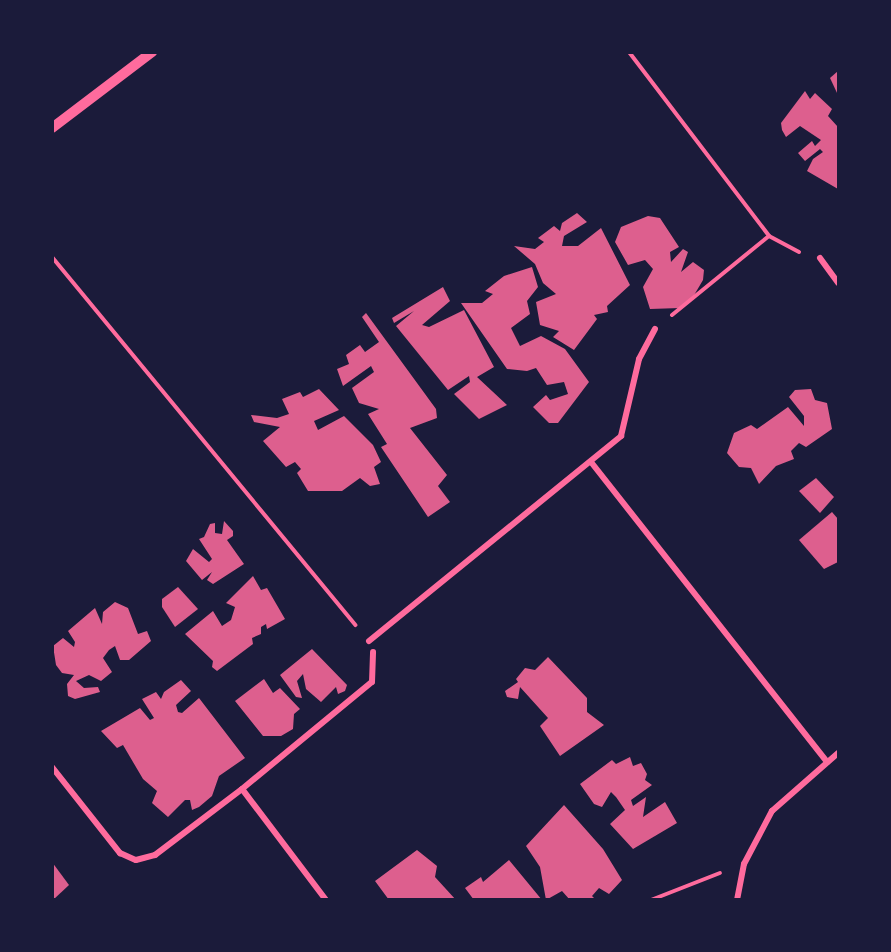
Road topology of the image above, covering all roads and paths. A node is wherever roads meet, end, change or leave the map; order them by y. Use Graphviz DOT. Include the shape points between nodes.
graph roads {
  1 [pos="152,52"];
  2 [pos="629,52"];
  3 [pos="52,128"];
  4 [pos="769,236"];
  5 [pos="52,257"];
  6 [pos="820,258"];
  7 [pos="838,283"];
  8 [pos="655,329"];
  9 [pos="591,462"];
  10 [pos="369,641"];
  11 [pos="373,652"];
  12 [pos="838,753"];
  13 [pos="827,762"];
  14 [pos="52,767"];
  15 [pos="242,789"];
  16 [pos="744,864"];
  17 [pos="326,900"];
  18 [pos="651,900"];
  19 [pos="737,900"];
  1 -- 3 [label="street"];
  2 -- 4 [label="path"];
  4 -- 6 [label="path" via="785,247"];
  4 -- 8 [label="path"];
  5 -- 10 [label="path"];
  6 -- 7 [label="street"];
  8 -- 9 [label="street" via="639,359 621,436"];
  9 -- 10 [label="street"];
  9 -- 13 [label="street"];
  11 -- 15 [label="street" via="372,682"];
  12 -- 13 [label="street"];
  13 -- 16 [label="street" via="772,811"];
  14 -- 15 [label="street" via="120,853 136,860 155,855"];
  15 -- 17 [label="street"];
  16 -- 18 [label="path"];
  16 -- 19 [label="street"];
}
